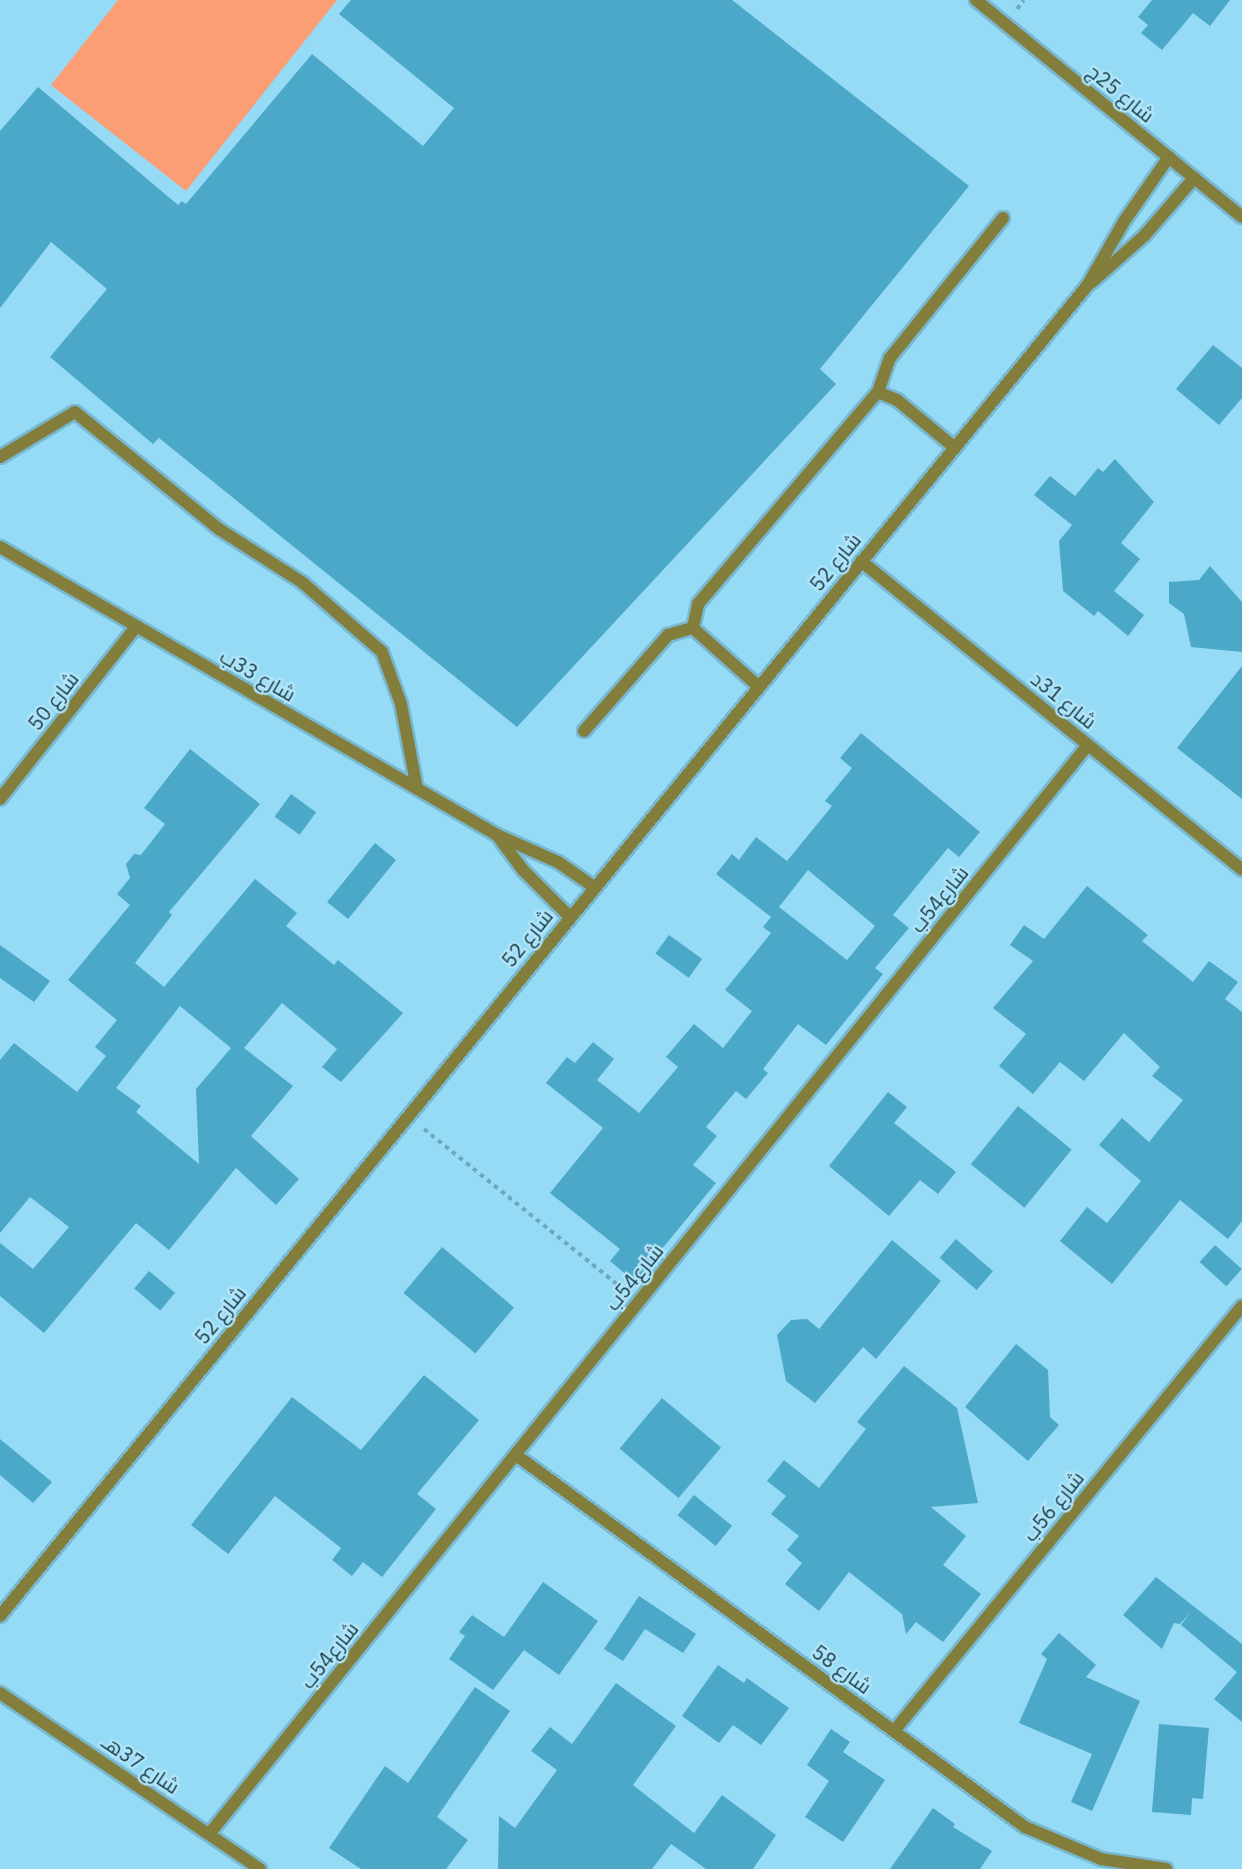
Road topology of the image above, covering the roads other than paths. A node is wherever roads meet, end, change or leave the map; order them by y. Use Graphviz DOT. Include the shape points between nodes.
graph roads {
  1 [pos="976,0"];
  2 [pos="1169,157"];
  3 [pos="1194,178"];
  4 [pos="1242,217"];
  5 [pos="1003,218"];
  6 [pos="1087,286"];
  7 [pos="878,392"];
  8 [pos="955,448"];
  9 [pos="0,457"];
  10 [pos="0,547"];
  11 [pos="861,561"];
  12 [pos="136,627"];
  13 [pos="693,628"];
  14 [pos="758,687"];
  15 [pos="584,730"];
  16 [pos="1088,745"];
  17 [pos="417,789"];
  18 [pos="0,800"];
  19 [pos="497,835"];
  20 [pos="1242,869"];
  21 [pos="594,887"];
  22 [pos="570,917"];
  23 [pos="1242,1306"];
  24 [pos="516,1455"];
  25 [pos="0,1616"];
  26 [pos="0,1693"];
  27 [pos="894,1731"];
  28 [pos="210,1833"];
  29 [pos="260,1869"];
  30 [pos="1166,1869"];
  1 -- 2 [label="street, شارع 25ج"];
  2 -- 3 [label="street, شارع 25ج"];
  2 -- 6 [label="street, شارع 52" via="1125,220"];
  3 -- 4 [label="street, شارع 25ج"];
  3 -- 6 [label="street, شارع 52" via="1144,236"];
  5 -- 7 [label="street" via="890,358"];
  6 -- 8 [label="street, شارع 52"];
  7 -- 8 [label="street" via="897,400"];
  7 -- 13 [label="street" via="698,604"];
  8 -- 11 [label="street, شارع 52"];
  9 -- 17 [label="street" via="75,412 219,529 303,583 382,652 401,704"];
  10 -- 12 [label="street, شارع 33ب"];
  11 -- 14 [label="street, شارع 52"];
  11 -- 16 [label="street, شارع 31د"];
  12 -- 17 [label="street, شارع 33ب"];
  12 -- 18 [label="street, شارع 50"];
  13 -- 14 [label="street"];
  13 -- 15 [label="street" via="668,635"];
  14 -- 21 [label="street, شارع 52"];
  16 -- 20 [label="street, شارع 31د"];
  16 -- 24 [label="street, شارع54ب"];
  17 -- 19 [label="street, شارع 33ب"];
  19 -- 21 [label="street, شارع 33ب" via="558,862"];
  19 -- 22 [label="street, شارع 33ب" via="523,870"];
  21 -- 22 [label="street, شارع 52"];
  22 -- 25 [label="street, شارع 52"];
  23 -- 27 [label="street, شارع 56ب"];
  24 -- 27 [label="street, شارع 58"];
  24 -- 28 [label="street, شارع54ب"];
  26 -- 28 [label="street, شارع 37هـ"];
  27 -- 30 [label="street, شارع 58" via="1025,1827 1101,1859"];
  28 -- 29 [label="street, شارع 37هـ"];
}
